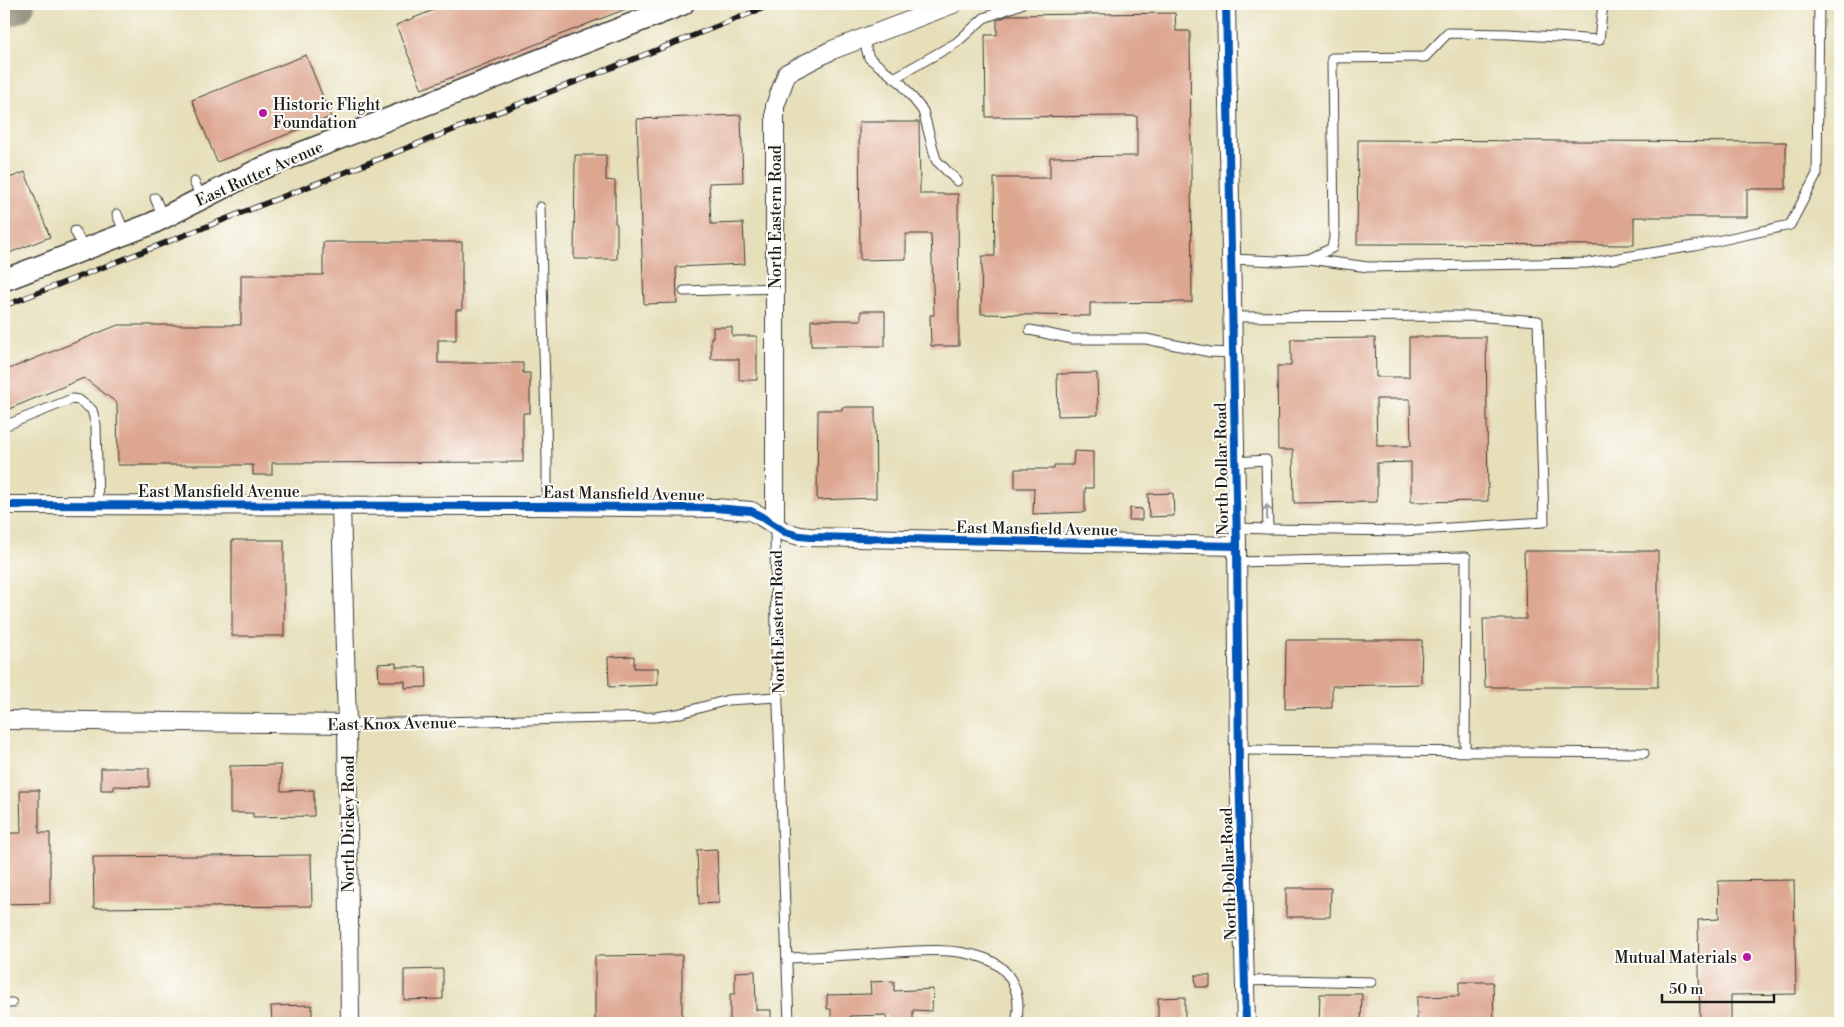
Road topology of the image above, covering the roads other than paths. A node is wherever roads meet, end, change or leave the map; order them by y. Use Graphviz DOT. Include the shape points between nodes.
graph roads {
  1 [pos="954,4"];
  2 [pos="1021,4"];
  3 [pos="1226,4"];
  4 [pos="1603,4"];
  5 [pos="1819,4"];
  6 [pos="678,5"];
  7 [pos="863,38"];
  8 [pos="894,78"];
  9 [pos="957,181"];
  10 [pos="540,207"];
  11 [pos="117,214"];
  12 [pos="125,234"];
  13 [pos="1230,259"];
  14 [pos="1309,259"];
  15 [pos="4,280"];
  16 [pos="776,288"];
  17 [pos="684,291"];
  18 [pos="1232,317"];
  19 [pos="1030,330"];
  20 [pos="1232,353"];
  21 [pos="4,426"];
  22 [pos="1235,462"];
  23 [pos="4,505"];
  24 [pos="98,505"];
  25 [pos="341,505"];
  26 [pos="547,506"];
  27 [pos="775,526"];
  28 [pos="1236,528"];
  29 [pos="1268,529"];
  30 [pos="1237,554"];
  31 [pos="778,697"];
  32 [pos="4,720"];
  33 [pos="348,724"];
  34 [pos="1238,750"];
  35 [pos="1465,751"];
  36 [pos="1644,752"];
  37 [pos="787,958"];
  38 [pos="1246,981"];
  39 [pos="1371,982"];
  40 [pos="350,1023"];
  41 [pos="789,1023"];
  42 [pos="1016,1023"];
  43 [pos="1246,1023"];
  1 -- 7 [label="street"];
  2 -- 8 [label="lane" via="984,18 956,43"];
  3 -- 13 [label="street, North Dollar Road"];
  4 -- 14 [label="lane" via="1599,40 1448,33 1425,56 1332,58 1334,238 1332,248"];
  5 -- 14 [label="lane" via="1817,174 1790,225 1694,246 1588,262 1368,267"];
  6 -- 12 [label="street, East Rutter Avenue" via="258,170 198,190 159,207 151,224"];
  7 -- 8 [label="lane" via="869,58"];
  7 -- 16 [label="street, North Eastern Road" via="787,73 775,106"];
  8 -- 9 [label="lane" via="923,111 936,160"];
  10 -- 26 [label="lane"];
  11 -- 12 [label="lane"];
  12 -- 15 [label="street, East Rutter Avenue" via="80,240"];
  13 -- 14 [label="lane"];
  13 -- 18 [label="street, North Dollar Road"];
  16 -- 17 [label="lane"];
  16 -- 27 [label="street, North Eastern Road"];
  18 -- 20 [label="street, North Dollar Road"];
  18 -- 29 [label="lane" via="1472,316 1538,321 1544,522 1402,531"];
  19 -- 20 [label="lane" via="1072,339 1146,339 1210,352"];
  20 -- 22 [label="street, North Dollar Road"];
  21 -- 24 [label="lane" via="72,399 92,410 96,425"];
  22 -- 28 [label="street, North Dollar Road"];
  29 -- 22 [label="lane, one-way" via="1266,460"];
  23 -- 24 [label="street, East Mansfield Avenue"];
  24 -- 25 [label="street, East Mansfield Avenue"];
  25 -- 26 [label="street, East Mansfield Avenue"];
  25 -- 33 [label="street, North Dickey Road"];
  26 -- 27 [label="street, East Mansfield Avenue" via="736,509 756,513"];
  27 -- 30 [label="street, East Mansfield Avenue" via="791,534 810,537"];
  27 -- 31 [label="lane, North Eastern Road"];
  28 -- 29 [label="lane"];
  28 -- 30 [label="street, North Dollar Road"];
  30 -- 34 [label="street, North Dollar Road"];
  30 -- 35 [label="lane" via="1466,557"];
  31 -- 33 [label="lane, East Knox Avenue" via="728,700 655,717"];
  31 -- 37 [label="lane, North Eastern Road"];
  32 -- 33 [label="street, East Knox Avenue"];
  33 -- 40 [label="street, North Dickey Road"];
  34 -- 35 [label="lane"];
  34 -- 38 [label="street, North Dollar Road"];
  35 -- 36 [label="lane"];
  37 -- 41 [label="lane, North Eastern Road"];
  37 -- 42 [label="lane" via="921,951 982,957 1004,969 1015,985"];
  38 -- 39 [label="lane"];
  38 -- 43 [label="street, North Dollar Road"];
}
